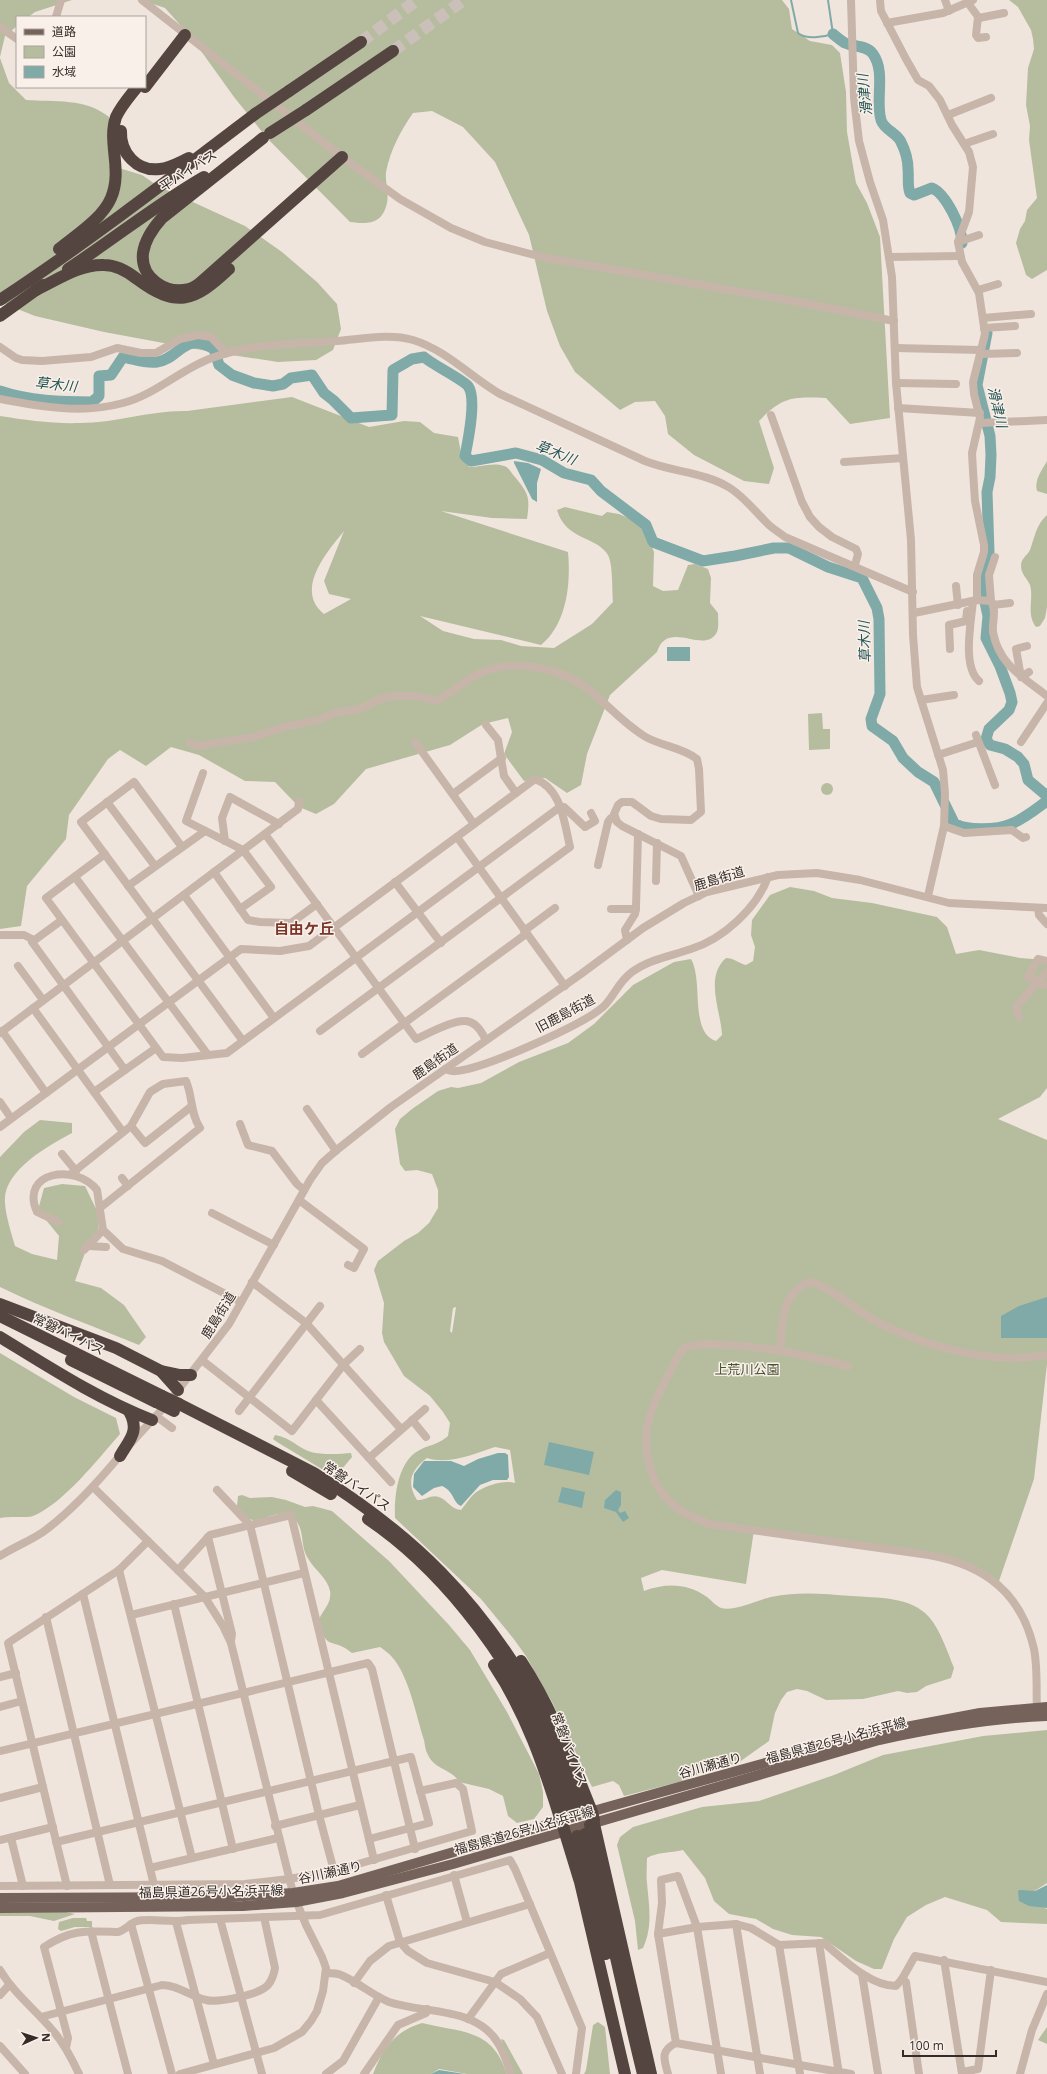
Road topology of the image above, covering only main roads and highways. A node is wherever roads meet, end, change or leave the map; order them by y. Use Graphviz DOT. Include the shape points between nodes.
graph roads {
  1 [pos="361,42"];
  2 [pos="393,51"];
  3 [pos="146,76"];
  4 [pos="146,86"];
  5 [pos="136,88"];
  6 [pos="144,88"];
  7 [pos="231,132"];
  8 [pos="266,135"];
  9 [pos="36,290"];
  10 [pos="0,299"];
  11 [pos="0,316"];
  12 [pos="0,1304"];
  13 [pos="0,1316"];
  14 [pos="0,1325"];
  15 [pos="0,1337"];
  16 [pos="161,1371"];
  17 [pos="191,1375"];
  18 [pos="178,1390"];
  19 [pos="159,1399"];
  20 [pos="177,1407"];
  21 [pos="129,1411"];
  22 [pos="154,1418"];
  23 [pos="120,1456"];
  24 [pos="475,1609"];
  25 [pos="1042,1712"];
  26 [pos="566,1819"];
  27 [pos="589,1825"];
  28 [pos="0,1898"];
  29 [pos="294,1898"];
  30 [pos="0,1908"];
  31 [pos="625,2074"];
  32 [pos="635,2074"];
  33 [pos="643,2074"];
  34 [pos="651,2074"];
  1 -- 7 [label="highway, 平バイパス, bridge"];
  2 -- 8 [label="highway, 平バイパス, bridge"];
  3 -- 4 [label="highway" via="165,52 185,35"];
  5 -- 10 [label="highway" via="116,118 113,135 116,181 111,199 95,218"];
  6 -- 7 [label="highway" via="126,114 121,133 122,144 128,157 136,163 160,169 177,164"];
  7 -- 10 [label="highway, 平バイパス" via="35,277"];
  8 -- 9 [label="highway, 平バイパス" via="177,192"];
  8 -- 9 [label="highway" via="162,218 151,230 143,253 147,272 155,283 165,288 177,289 189,289 200,283 342,157 333,171 212,285 188,297 171,298 159,294 117,266 104,265 88,266"];
  9 -- 11 [label="highway, 平バイパス"];
  12 -- 16 [label="highway" via="116,1348"];
  13 -- 19 [label="highway, 常磐バイパス"];
  14 -- 19 [label="highway, 常磐バイパス"];
  15 -- 21 [label="highway" via="68,1379"];
  16 -- 17 [label="highway"];
  16 -- 18 [label="highway"];
  19 -- 20 [label="highway, 常磐バイパス, bridge"];
  20 -- 24 [label="highway, 常磐バイパス" via="314,1473 387,1522 444,1574"];
  20 -- 26 [label="highway, 常磐バイパス" via="327,1491 383,1530 439,1581 468,1614 520,1689 551,1757"];
  21 -- 22 [label="highway"];
  21 -- 23 [label="highway" via="134,1421 134,1432"];
  24 -- 26 [label="highway, 常磐バイパス" via="518,1670 537,1704 559,1754"];
  24 -- 27 [label="highway" via="506,1639 536,1683 552,1715"];
  25 -- 27 [label="main road, 谷川瀬通り" via="980,1713 869,1734"];
  26 -- 27 [label="main road, 福島県道26号小名浜平線"];
  26 -- 29 [label="main road, 福島県道26号小名浜平線" via="343,1893"];
  26 -- 31 [label="highway"];
  27 -- 32 [label="highway"];
  27 -- 33 [label="highway" via="620,1981"];
  27 -- 34 [label="highway"];
  28 -- 29 [label="main road, 谷川瀬通り"];
  29 -- 30 [label="main road, 福島県道26号小名浜平線" via="243,1906"];
}
